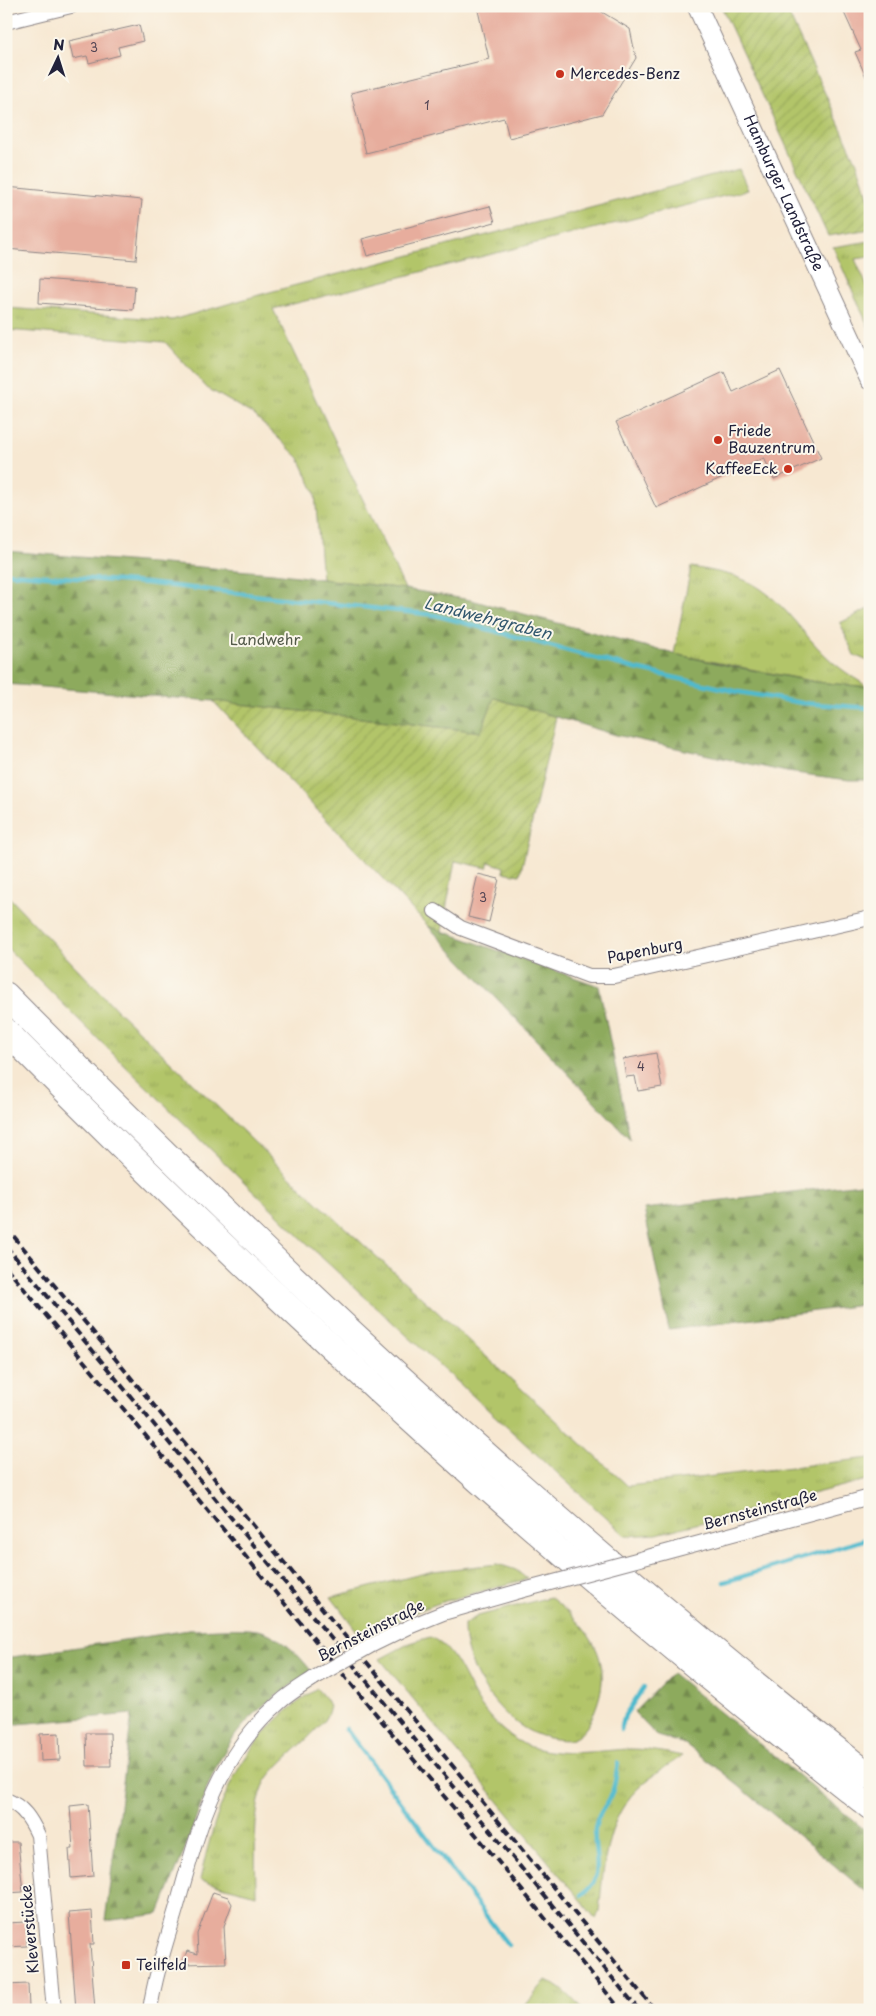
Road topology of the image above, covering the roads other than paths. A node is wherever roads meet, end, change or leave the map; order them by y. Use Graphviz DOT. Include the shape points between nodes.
graph roads {
  1 [pos="71,6"];
  2 [pos="697,6"];
  3 [pos="6,22"];
  4 [pos="870,380"];
  5 [pos="435,911"];
  6 [pos="870,918"];
  7 [pos="6,995"];
  8 [pos="6,1030"];
  9 [pos="870,1497"];
  10 [pos="870,1776"];
  11 [pos="6,1800"];
  12 [pos="870,1807"];
  13 [pos="54,2010"];
  14 [pos="150,2010"];
  1 -- 3 [label="street"];
  2 -- 4 [label="main road, Hamburger Landstraße"];
  5 -- 6 [label="street, Papenburg" via="461,928 589,976 614,976"];
  7 -- 10 [label="highway" via="296,1280 462,1432 634,1582"];
  8 -- 12 [label="highway" via="173,1196 448,1453 606,1591"];
  9 -- 14 [label="street, Bernsteinstraße, bridge" via="443,1613 372,1645 314,1678 281,1702 251,1731 217,1783 197,1834"];
  11 -- 13 [label="street, Kleverstücke" via="28,1816 38,1835"];
}
